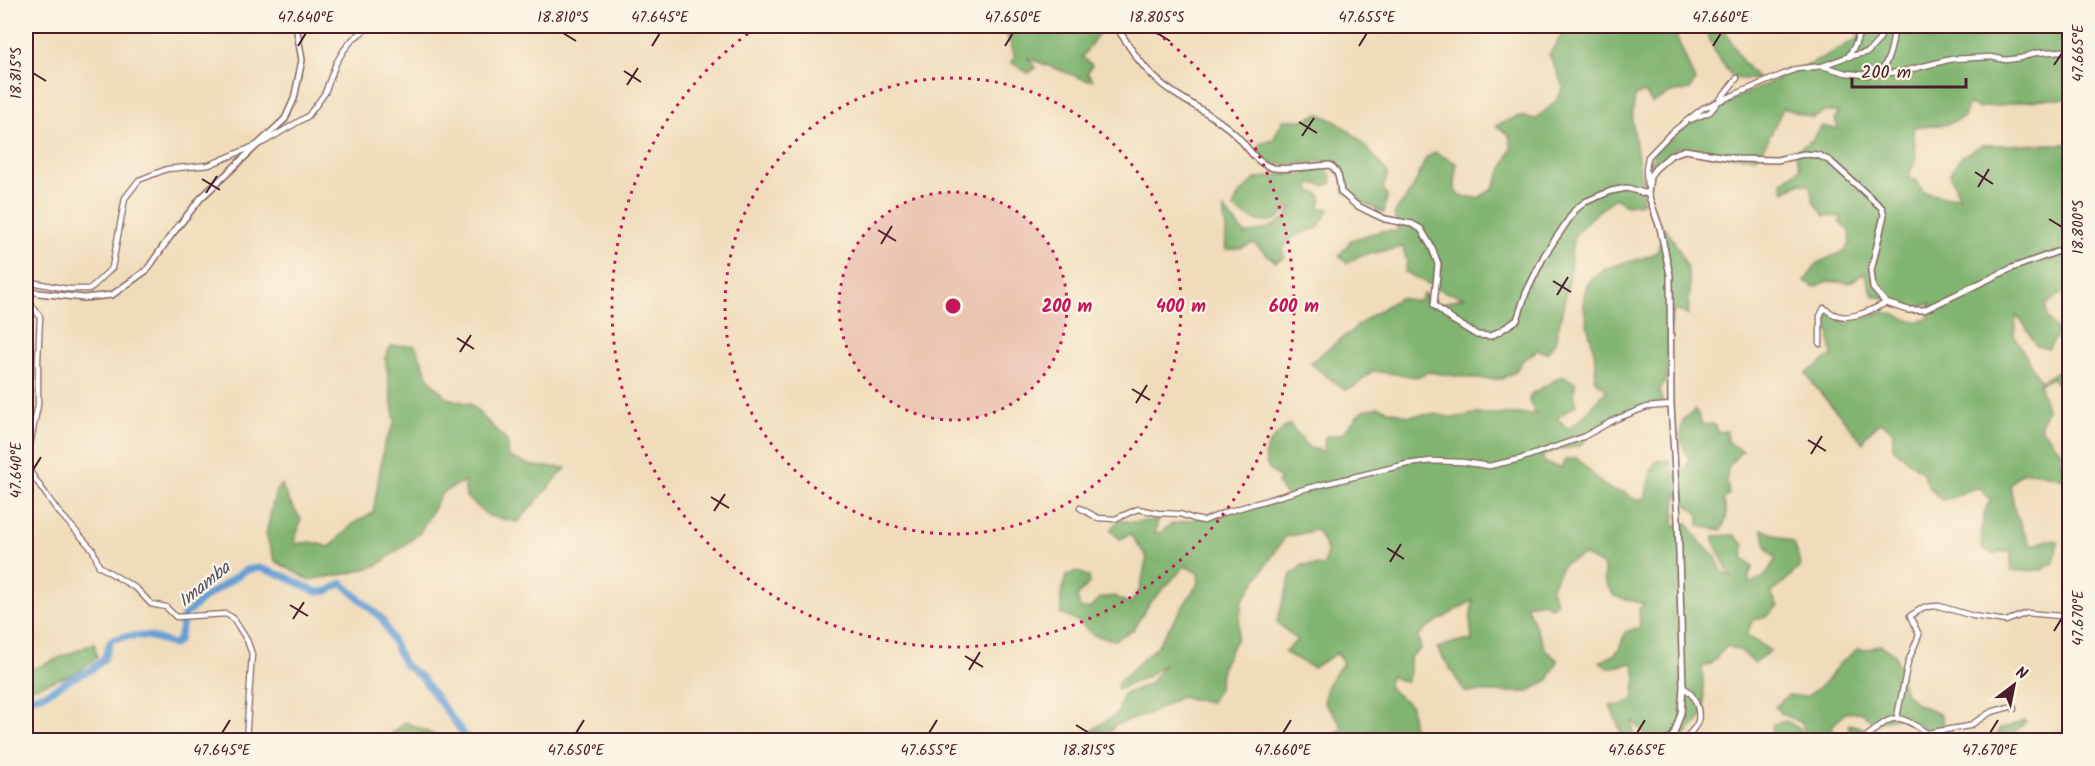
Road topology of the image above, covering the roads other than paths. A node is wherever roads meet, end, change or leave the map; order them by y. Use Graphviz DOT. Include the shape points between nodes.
graph roads {
  1 [pos="296,26"];
  2 [pos="370,26"];
  3 [pos="1116,26"];
  4 [pos="1862,26"];
  5 [pos="1885,26"];
  6 [pos="1895,26"];
  7 [pos="2070,53"];
  8 [pos="1848,57"];
  9 [pos="1822,66"];
  10 [pos="1878,74"];
  11 [pos="1737,78"];
  12 [pos="1719,101"];
  13 [pos="254,147"];
  14 [pos="1648,194"];
  15 [pos="2070,247"];
  16 [pos="26,281"];
  17 [pos="26,289"];
  18 [pos="26,296"];
  19 [pos="1886,303"];
  20 [pos="1820,344"];
  21 [pos="1671,405"];
  22 [pos="26,465"];
  23 [pos="1080,508"];
  24 [pos="2070,614"];
  25 [pos="1683,687"];
  26 [pos="2014,709"];
  27 [pos="1897,717"];
  28 [pos="1674,734"];
  29 [pos="246,741"];
  30 [pos="1669,741"];
  31 [pos="1678,741"];
  32 [pos="1684,741"];
  33 [pos="1862,741"];
  1 -- 13 [label="street" via="302,60 294,99 285,119"];
  2 -- 13 [label="street" via="344,50 325,93 308,116"];
  3 -- 14 [label="street" via="1154,78 1224,125 1258,160 1274,168 1330,165 1339,175 1341,192 1356,205 1385,219 1421,229 1438,264 1434,305 1477,335 1491,336 1517,320 1544,256 1580,206 1627,188"];
  4 -- 8 [label="street"];
  5 -- 8 [label="street" via="1873,49"];
  6 -- 10 [label="street" via="1890,54"];
  7 -- 10 [label="street" via="2035,53 2006,60 1952,59"];
  8 -- 9 [label="street"];
  9 -- 10 [label="street" via="1846,73"];
  9 -- 12 [label="street" via="1796,69"];
  11 -- 12 [label="street"];
  12 -- 14 [label="street" via="1687,120 1648,157"];
  13 -- 16 [label="street" via="209,165 167,169 139,180 125,198 112,268 90,289"];
  13 -- 17 [label="street" via="201,198 147,270 112,295 84,298"];
  14 -- 19 [label="street" via="1654,169 1671,155 1685,150 1738,159 1777,160 1804,154 1823,157 1884,211 1870,275 1873,288"];
  14 -- 21 [label="street" via="1670,275"];
  15 -- 19 [label="street" via="2012,268 1924,310"];
  18 -- 22 [label="street" via="40,317 38,405"];
  19 -- 20 [label="street" via="1846,317 1824,308 1820,315"];
  21 -- 23 [label="street" via="1647,407 1583,437 1520,459 1489,466 1452,461 1407,464 1308,488 1204,521 1138,509 1115,519 1098,518"];
  21 -- 25 [label="street"];
  22 -- 29 [label="street" via="57,510 93,550 99,566 176,617 226,614 233,618 252,654"];
  24 -- 27 [label="street" via="2027,614 2006,621 1938,606 1917,610 1910,616 1919,635 1908,662"];
  25 -- 28 [label="street"];
  25 -- 32 [label="street" via="1692,694 1699,717"];
  26 -- 27 [label="street" via="2005,707 1962,728 1927,733"];
  27 -- 33 [label="street"];
  28 -- 30 [label="street"];
  28 -- 31 [label="street"];
}
